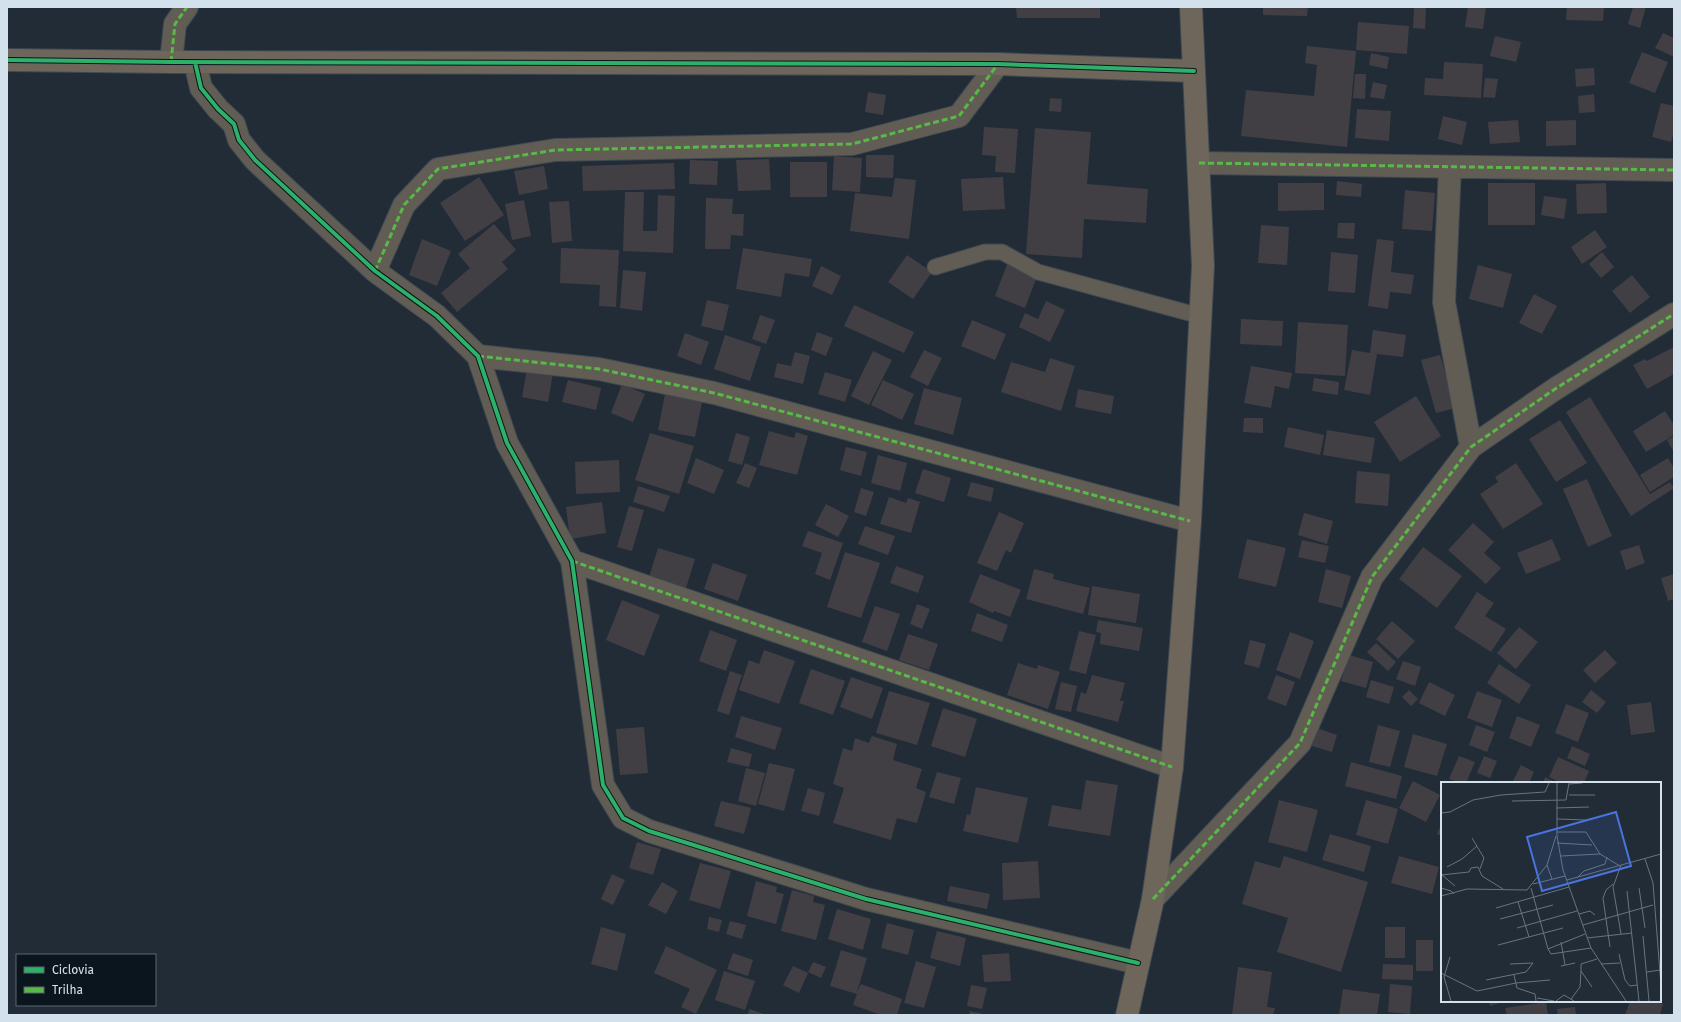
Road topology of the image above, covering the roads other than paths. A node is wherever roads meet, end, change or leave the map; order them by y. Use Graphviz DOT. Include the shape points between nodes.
graph roads {
  1 [pos="187,7"];
  2 [pos="1191,7"];
  3 [pos="7,60"];
  4 [pos="171,62"];
  5 [pos="195,62"];
  6 [pos="998,64"];
  7 [pos="1194,71"];
  8 [pos="1199,163"];
  9 [pos="1450,167"];
  10 [pos="1674,170"];
  11 [pos="935,267"];
  12 [pos="375,271"];
  13 [pos="1674,314"];
  14 [pos="1200,316"];
  15 [pos="478,356"];
  16 [pos="1471,447"];
  17 [pos="1190,521"];
  18 [pos="572,561"];
  19 [pos="1172,767"];
  20 [pos="1153,899"];
  21 [pos="1138,963"];
  22 [pos="1127,1015"];
  1 -- 4 [label="street" via="175,24"];
  2 -- 7 [label="street"];
  3 -- 4 [label="street"];
  4 -- 5 [label="street"];
  5 -- 6 [label="street"];
  5 -- 12 [label="street" via="201,88 234,124 239,140 255,160"];
  6 -- 7 [label="street"];
  6 -- 12 [label="street" via="960,116 852,144 555,150 438,169 404,205"];
  7 -- 8 [label="street"];
  8 -- 9 [label="street"];
  8 -- 14 [label="street" via="1203,266"];
  9 -- 10 [label="street"];
  9 -- 16 [label="street" via="1444,302"];
  11 -- 14 [label="lane" via="985,252 1002,252 1038,272"];
  12 -- 15 [label="street" via="437,316"];
  13 -- 16 [label="street" via="1555,389"];
  14 -- 17 [label="street"];
  15 -- 17 [label="street" via="599,369 714,393"];
  15 -- 18 [label="street" via="507,443"];
  16 -- 20 [label="street" via="1372,577 1300,743"];
  17 -- 19 [label="street"];
  18 -- 19 [label="street"];
  18 -- 21 [label="street" via="603,785 623,818 649,831 866,899"];
  19 -- 20 [label="street"];
  20 -- 21 [label="street"];
  21 -- 22 [label="street"];
}
